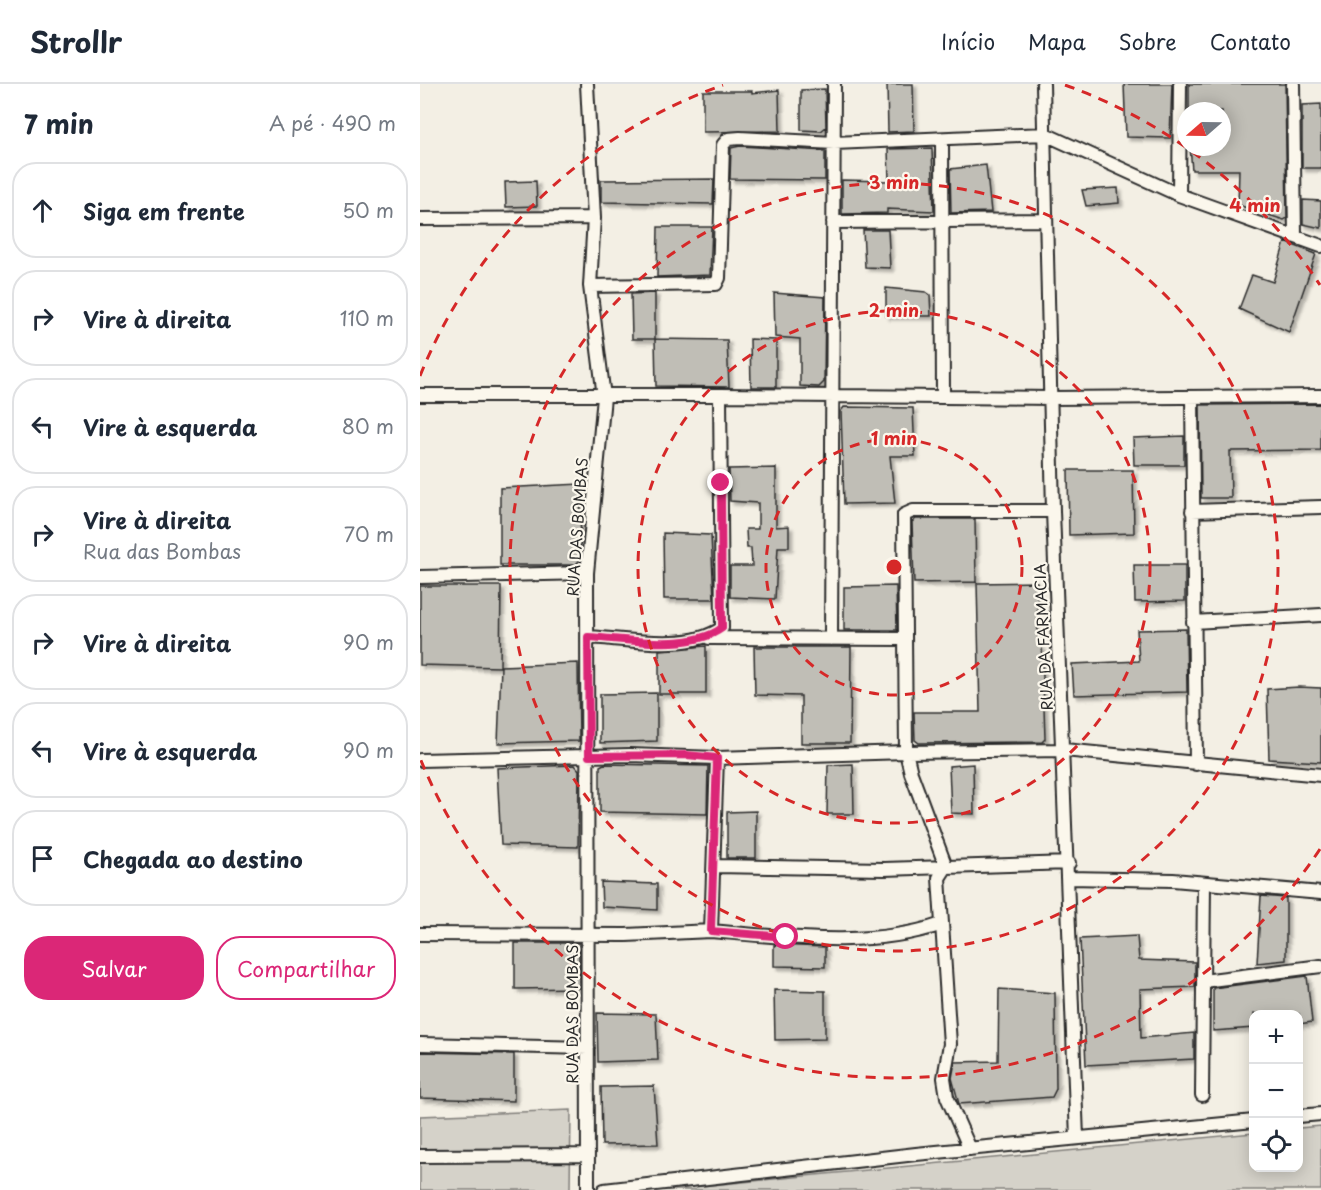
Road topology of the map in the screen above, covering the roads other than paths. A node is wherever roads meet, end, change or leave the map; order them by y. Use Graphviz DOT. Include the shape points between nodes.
graph roads {
  1 [pos="587,84"];
  2 [pos="834,84"];
  3 [pos="1043,84"];
  4 [pos="1180,84"];
  5 [pos="1293,84"];
  6 [pos="1045,134"];
  7 [pos="942,140"];
  8 [pos="834,143"];
  9 [pos="1179,195"];
  10 [pos="594,218"];
  11 [pos="420,219"];
  12 [pos="942,220"];
  13 [pos="1045,220"];
  14 [pos="833,222"];
  15 [pos="1295,236"];
  16 [pos="1321,246"];
  17 [pos="590,286"];
  18 [pos="420,395"];
  19 [pos="720,395"];
  20 [pos="832,396"];
  21 [pos="1321,396"];
  22 [pos="604,397"];
  23 [pos="943,397"];
  24 [pos="1192,397"];
  25 [pos="1051,398"];
  26 [pos="1321,507"];
  27 [pos="1053,511"];
  28 [pos="1192,512"];
  29 [pos="587,573"];
  30 [pos="420,577"];
  31 [pos="1321,615"];
  32 [pos="1193,622"];
  33 [pos="588,637"];
  34 [pos="709,638"];
  35 [pos="831,639"];
  36 [pos="904,639"];
  37 [pos="1064,750"];
  38 [pos="906,752"];
  39 [pos="589,756"];
  40 [pos="717,758"];
  41 [pos="420,760"];
  42 [pos="1196,764"];
  43 [pos="1321,774"];
  44 [pos="1069,863"];
  45 [pos="715,866"];
  46 [pos="946,867"];
  47 [pos="1069,878"];
  48 [pos="1204,883"];
  49 [pos="1321,893"];
  50 [pos="942,924"];
  51 [pos="711,931"];
  52 [pos="420,934"];
  53 [pos="588,935"];
  54 [pos="1321,966"];
  55 [pos="1203,981"];
  56 [pos="420,1044"];
  57 [pos="588,1048"];
  58 [pos="1202,1095"];
  59 [pos="1321,1114"];
  60 [pos="1303,1116"];
  61 [pos="1249,1121"];
  62 [pos="1077,1138"];
  63 [pos="970,1149"];
  64 [pos="588,1155"];
  65 [pos="420,1156"];
  66 [pos="588,1190"];
  67 [pos="604,1190"];
  1 -- 10 [label="street, RUA DAS BOMBAS"];
  2 -- 8 [label="street"];
  3 -- 6 [label="street, RUA DA FARMACIA"];
  4 -- 9 [label="street"];
  5 -- 15 [label="street"];
  6 -- 7 [label="street"];
  6 -- 9 [label="street"];
  6 -- 13 [label="street, RUA DA FARMACIA"];
  7 -- 8 [label="street"];
  7 -- 12 [label="street"];
  8 -- 14 [label="street"];
  8 -- 17 [label="street" via="728,139 723,145 716,284"];
  9 -- 15 [label="street"];
  10 -- 11 [label="street"];
  10 -- 17 [label="street, RUA DAS BOMBAS"];
  12 -- 13 [label="street"];
  12 -- 14 [label="street"];
  12 -- 23 [label="street"];
  13 -- 25 [label="street, RUA DA FARMACIA"];
  14 -- 20 [label="street"];
  15 -- 16 [label="street"];
  17 -- 22 [label="street, RUA DAS BOMBAS"];
  18 -- 22 [label="street"];
  19 -- 20 [label="street"];
  19 -- 22 [label="street"];
  19 -- 34 [label="street" via="722,628"];
  20 -- 23 [label="street"];
  20 -- 35 [label="street"];
  21 -- 24 [label="street"];
  22 -- 29 [label="street, RUA DAS BOMBAS"];
  23 -- 25 [label="street"];
  24 -- 25 [label="street"];
  24 -- 28 [label="street"];
  25 -- 27 [label="street, RUA DA FARMACIA"];
  26 -- 28 [label="street"];
  27 -- 36 [label="street" via="913,511 904,515"];
  27 -- 37 [label="street, RUA DA FARMACIA"];
  28 -- 32 [label="street"];
  29 -- 30 [label="street"];
  29 -- 33 [label="street, RUA DAS BOMBAS"];
  31 -- 32 [label="street"];
  32 -- 42 [label="street"];
  33 -- 34 [label="street" via="686,642"];
  33 -- 39 [label="street, RUA DAS BOMBAS"];
  34 -- 35 [label="street"];
  35 -- 36 [label="street"];
  36 -- 38 [label="street"];
  37 -- 38 [label="street"];
  37 -- 42 [label="street"];
  37 -- 44 [label="street, RUA DA FARMACIA"];
  38 -- 40 [label="street"];
  38 -- 46 [label="street"];
  39 -- 40 [label="street"];
  39 -- 41 [label="street"];
  39 -- 53 [label="street, RUA DAS BOMBAS"];
  40 -- 45 [label="street"];
  42 -- 43 [label="street"];
  44 -- 46 [label="street"];
  44 -- 47 [label="street, RUA DA FARMACIA"];
  45 -- 46 [label="street"];
  45 -- 51 [label="street"];
  46 -- 50 [label="street" via="939,878"];
  47 -- 48 [label="street"];
  47 -- 62 [label="street, RUA DA FARMACIA"];
  48 -- 49 [label="street"];
  48 -- 55 [label="street"];
  50 -- 51 [label="street" via="892,934 839,938"];
  50 -- 63 [label="street" via="950,1044 945,1078 947,1097"];
  51 -- 53 [label="street"];
  52 -- 53 [label="street"];
  53 -- 57 [label="street, RUA DAS BOMBAS"];
  54 -- 55 [label="street"];
  55 -- 58 [label="street"];
  56 -- 57 [label="street"];
  57 -- 64 [label="street, RUA DAS BOMBAS"];
  59 -- 60 [label="street"];
  61 -- 62 [label="street"];
  62 -- 63 [label="street"];
  63 -- 67 [label="street"];
  64 -- 65 [label="street"];
  64 -- 66 [label="street, RUA DAS BOMBAS"];
}
